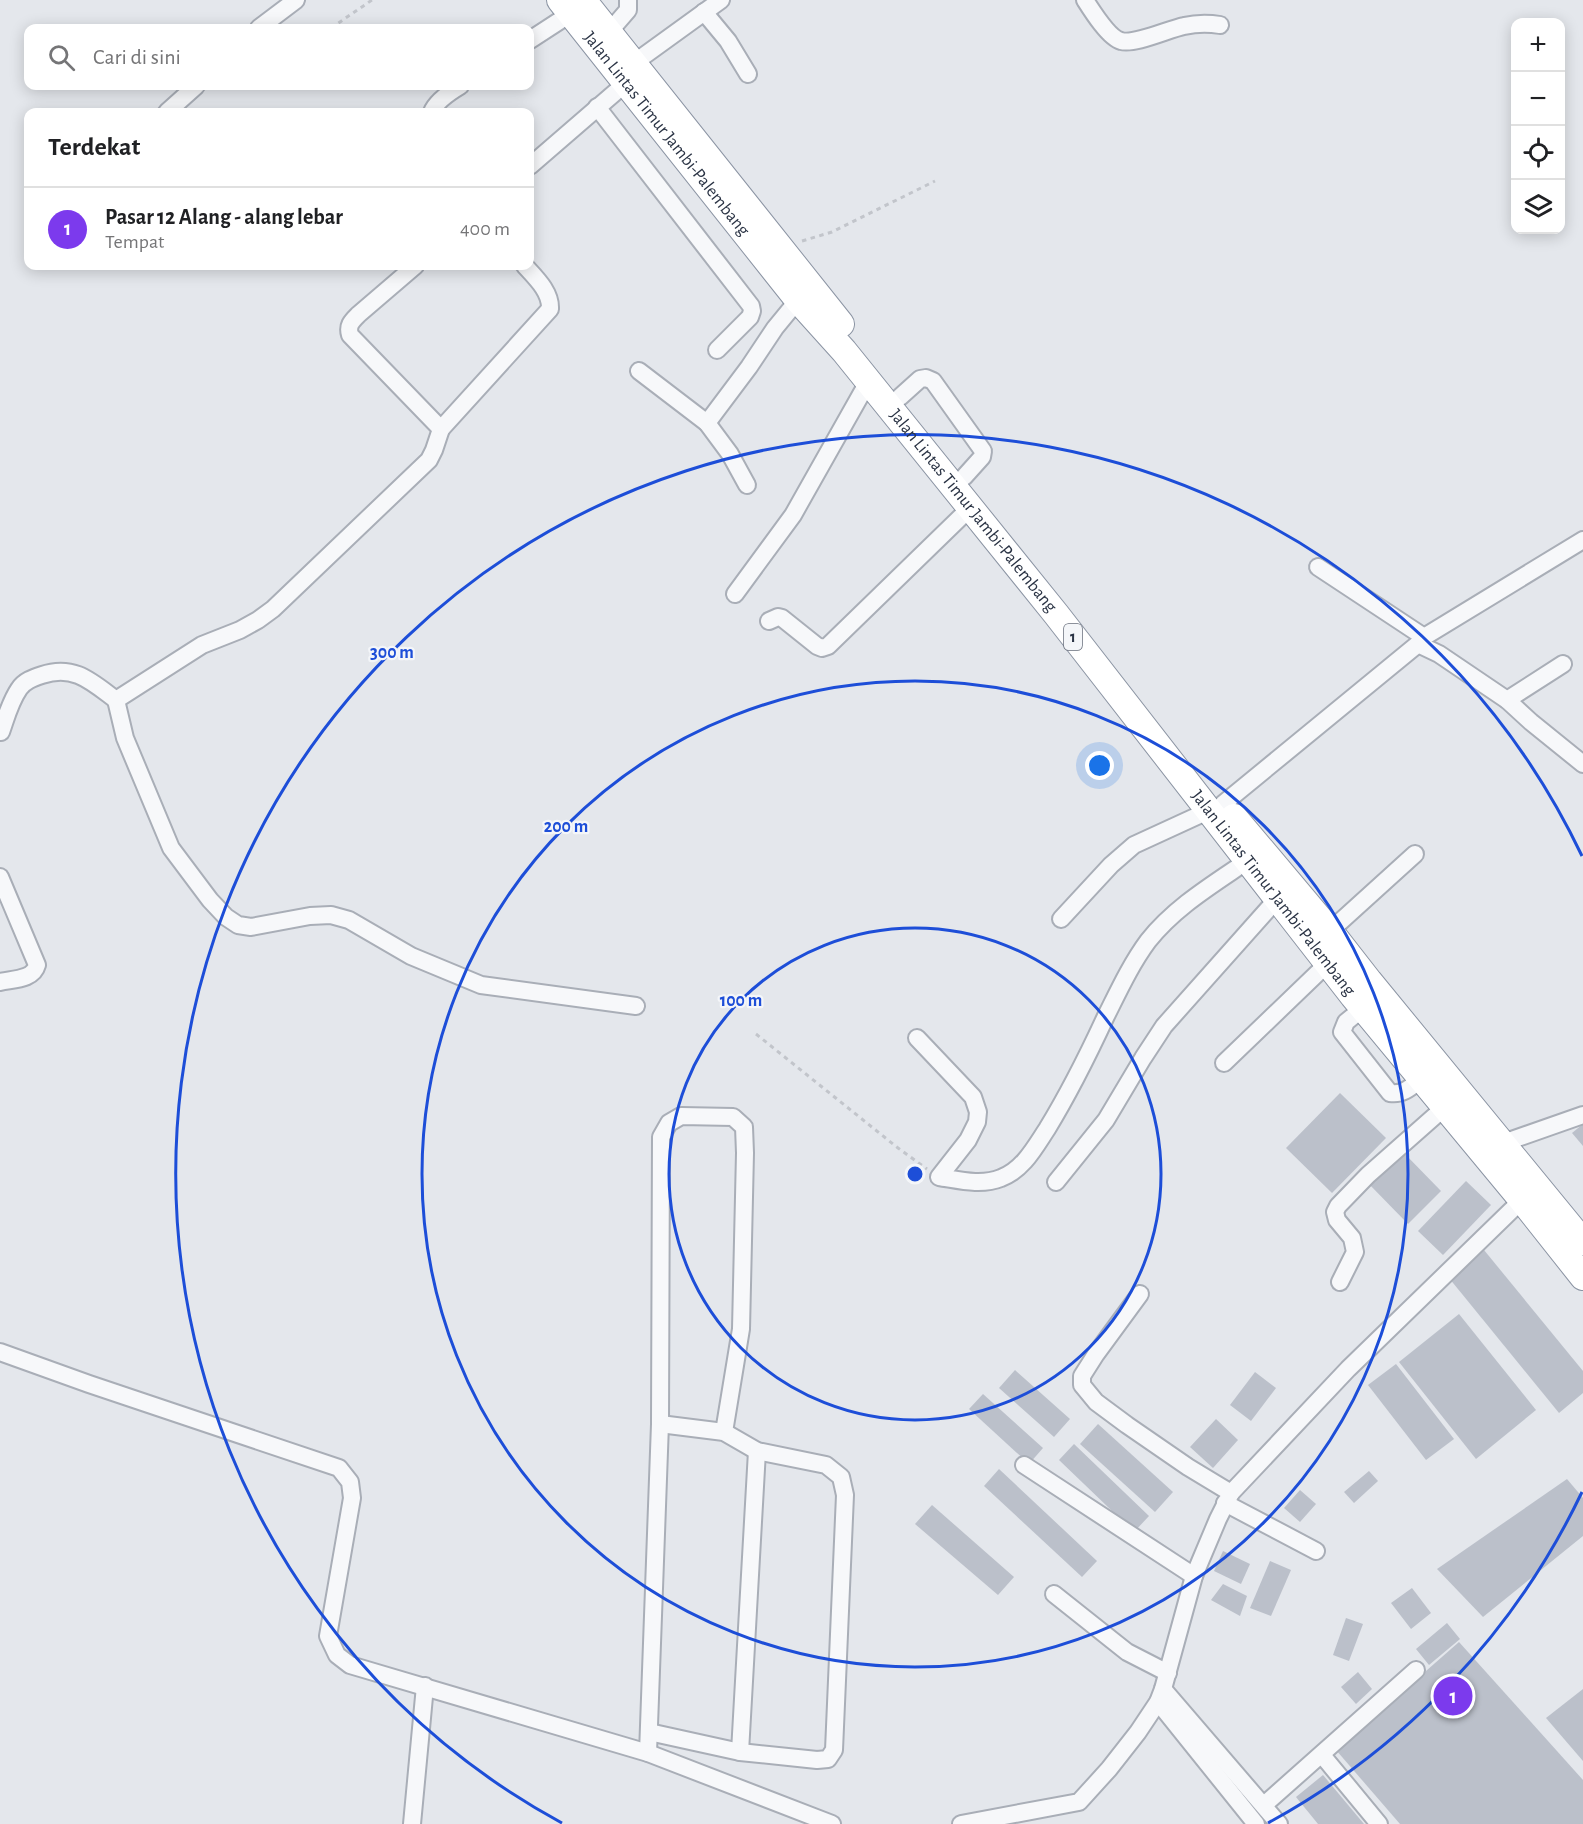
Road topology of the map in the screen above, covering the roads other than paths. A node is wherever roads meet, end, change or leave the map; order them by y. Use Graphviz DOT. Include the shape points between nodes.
graph roads {
  1 [pos="296,0"];
  2 [pos="628,0"];
  3 [pos="721,0"];
  4 [pos="1084,0"];
  5 [pos="571,5"];
  6 [pos="704,12"];
  7 [pos="264,24"];
  8 [pos="1220,25"];
  9 [pos="609,32"];
  10 [pos="534,37"];
  11 [pos="626,73"];
  12 [pos="748,74"];
  13 [pos="192,90"];
  14 [pos="454,90"];
  15 [pos="171,108"];
  16 [pos="434,108"];
  17 [pos="597,108"];
  18 [pos="534,163"];
  19 [pos="410,270"];
  20 [pos="528,270"];
  21 [pos="798,300"];
  22 [pos="717,350"];
  23 [pos="639,371"];
  24 [pos="868,382"];
  25 [pos="900,397"];
  26 [pos="707,423"];
  27 [pos="441,429"];
  28 [pos="964,477"];
  29 [pos="747,485"];
  30 [pos="970,508"];
  31 [pos="1583,540"];
  32 [pos="1318,567"];
  33 [pos="735,594"];
  34 [pos="770,621"];
  35 [pos="1421,640"];
  36 [pos="1563,664"];
  37 [pos="116,700"];
  38 [pos="1507,700"];
  39 [pos="2,732"];
  40 [pos="1581,760"];
  41 [pos="1215,807"];
  42 [pos="1415,854"];
  43 [pos="1247,861"];
  44 [pos="0,877"];
  45 [pos="1277,899"];
  46 [pos="1061,919"];
  47 [pos="1330,932"];
  48 [pos="1327,964"];
  49 [pos="0,982"];
  50 [pos="636,1006"];
  51 [pos="1362,1009"];
  52 [pos="1391,1025"];
  53 [pos="917,1038"];
  54 [pos="1224,1063"];
  55 [pos="1421,1079"];
  56 [pos="1445,1107"];
  57 [pos="1583,1115"];
  58 [pos="1503,1143"];
  59 [pos="1056,1182"];
  60 [pos="1522,1200"];
  61 [pos="1583,1242"];
  62 [pos="1583,1277"];
  63 [pos="1340,1282"];
  64 [pos="1140,1294"];
  65 [pos="0,1352"];
  66 [pos="660,1424"];
  67 [pos="724,1432"];
  68 [pos="757,1451"];
  69 [pos="1024,1465"];
  70 [pos="1228,1498"];
  71 [pos="1316,1551"];
  72 [pos="1194,1576"];
  73 [pos="1054,1594"];
  74 [pos="1416,1670"];
  75 [pos="425,1686"];
  76 [pos="1163,1688"];
  77 [pos="649,1732"];
  78 [pos="740,1752"];
  79 [pos="648,1753"];
  80 [pos="1322,1755"];
  81 [pos="1264,1806"];
  82 [pos="412,1824"];
  83 [pos="832,1824"];
  84 [pos="962,1824"];
  85 [pos="1256,1824"];
  86 [pos="1279,1824"];
  87 [pos="1379,1824"];
  1 -- 7 [label="street"];
  2 -- 9 [label="street" via="628,10"];
  3 -- 6 [label="street"];
  4 -- 8 [label="street" via="1110,34 1121,41 1203,22"];
  5 -- 9 [label="highway, Jalan Lintas Timur Jambi-Palembang / 1"];
  5 -- 10 [label="street"];
  5 -- 11 [label="highway, Jalan Lintas Timur Jambi-Palembang / 1"];
  6 -- 11 [label="street"];
  6 -- 12 [label="street"];
  9 -- 11 [label="highway, Jalan Lintas Timur Jambi-Palembang / 1"];
  11 -- 17 [label="street"];
  11 -- 21 [label="highway, Jalan Lintas Timur Jambi-Palembang / 1"];
  11 -- 25 [label="highway, Jalan Lintas Timur Jambi-Palembang / 1" via="780,248"];
  13 -- 15 [label="street"];
  14 -- 16 [label="street"];
  17 -- 18 [label="street"];
  17 -- 22 [label="street" via="751,306 750,317"];
  19 -- 27 [label="street" via="348,328 350,335"];
  20 -- 27 [label="street" via="548,293 550,309"];
  21 -- 24 [label="highway, Jalan Lintas Timur Jambi-Palembang / 1"];
  21 -- 26 [label="street"];
  23 -- 26 [label="street"];
  24 -- 30 [label="highway, Jalan Lintas Timur Jambi-Palembang / 1"];
  24 -- 33 [label="street" via="793,515"];
  25 -- 28 [label="highway, Jalan Lintas Timur Jambi-Palembang / 1"];
  25 -- 28 [label="street" via="920,379 933,381 983,451"];
  26 -- 29 [label="street"];
  27 -- 37 [label="street" via="429,460 273,609 240,630 202,645"];
  28 -- 41 [label="highway, Jalan Lintas Timur Jambi-Palembang / 1"];
  30 -- 34 [label="street" via="828,646 817,646 782,618"];
  30 -- 41 [label="highway, Jalan Lintas Timur Jambi-Palembang / 1"];
  31 -- 35 [label="street"];
  32 -- 35 [label="street"];
  35 -- 38 [label="street"];
  35 -- 41 [label="street"];
  36 -- 38 [label="street"];
  37 -- 39 [label="street" via="88,679 70,672 51,671 20,687"];
  37 -- 50 [label="street" via="126,738 171,848 210,900 238,925 251,927 331,915 349,920 411,956 481,985"];
  38 -- 40 [label="street"];
  41 -- 43 [label="highway, Jalan Lintas Timur Jambi-Palembang / 1"];
  41 -- 46 [label="street" via="1134,845"];
  41 -- 47 [label="highway, Jalan Lintas Timur Jambi-Palembang / 1"];
  42 -- 47 [label="street"];
  43 -- 45 [label="highway, Jalan Lintas Timur Jambi-Palembang / 1"];
  43 -- 53 [label="street" via="1167,920 1148,942 1129,970 1068,1095 1016,1170 1001,1178 973,1183 939,1177 968,1140 978,1112 973,1097"];
  44 -- 49 [label="street" via="37,965 32,975"];
  45 -- 48 [label="highway, Jalan Lintas Timur Jambi-Palembang / 1"];
  45 -- 59 [label="street" via="1164,1026 1106,1120"];
  47 -- 52 [label="highway, Jalan Lintas Timur Jambi-Palembang / 1"];
  48 -- 51 [label="highway, Jalan Lintas Timur Jambi-Palembang / 1"];
  48 -- 54 [label="street"];
  51 -- 52 [label="highway, Jalan Lintas Timur Jambi-Palembang / 1"];
  51 -- 55 [label="street" via="1346,1022 1342,1032 1390,1093 1404,1092"];
  52 -- 55 [label="highway, Jalan Lintas Timur Jambi-Palembang / 1"];
  52 -- 58 [label="highway, Jalan Lintas Timur Jambi-Palembang / 1"];
  55 -- 56 [label="highway, Jalan Lintas Timur Jambi-Palembang / 1"];
  56 -- 60 [label="highway, Jalan Lintas Timur Jambi-Palembang / 1"];
  56 -- 63 [label="street" via="1338,1206 1337,1220 1352,1238 1355,1252"];
  57 -- 58 [label="street"];
  58 -- 61 [label="highway, Jalan Lintas Timur Jambi-Palembang / 1"];
  60 -- 62 [label="highway, Jalan Lintas Timur Jambi-Palembang / 1"];
  60 -- 70 [label="street" via="1347,1369"];
  64 -- 70 [label="street" via="1096,1354 1082,1376 1082,1385 1096,1402"];
  65 -- 75 [label="street" via="339,1468 350,1482 352,1498 328,1636 337,1655 350,1665"];
  66 -- 67 [label="street"];
  66 -- 67 [label="street" via="661,1137 669,1123 681,1116 733,1117 744,1127 745,1153 741,1329"];
  66 -- 77 [label="street"];
  67 -- 68 [label="street"];
  68 -- 78 [label="street"];
  68 -- 78 [label="street" via="826,1465 841,1477 845,1496 834,1750 828,1759 817,1760"];
  69 -- 72 [label="street"];
  70 -- 71 [label="street"];
  70 -- 72 [label="street"];
  72 -- 76 [label="street"];
  73 -- 76 [label="street" via="1127,1652"];
  74 -- 80 [label="street"];
  75 -- 79 [label="street"];
  75 -- 82 [label="street"];
  76 -- 81 [label="street"];
  76 -- 84 [label="street" via="1138,1732 1079,1802"];
  76 -- 85 [label="street"];
  77 -- 78 [label="street"];
  77 -- 79 [label="street"];
  79 -- 83 [label="street"];
  80 -- 81 [label="street"];
  80 -- 87 [label="street"];
  81 -- 86 [label="street"];
}
